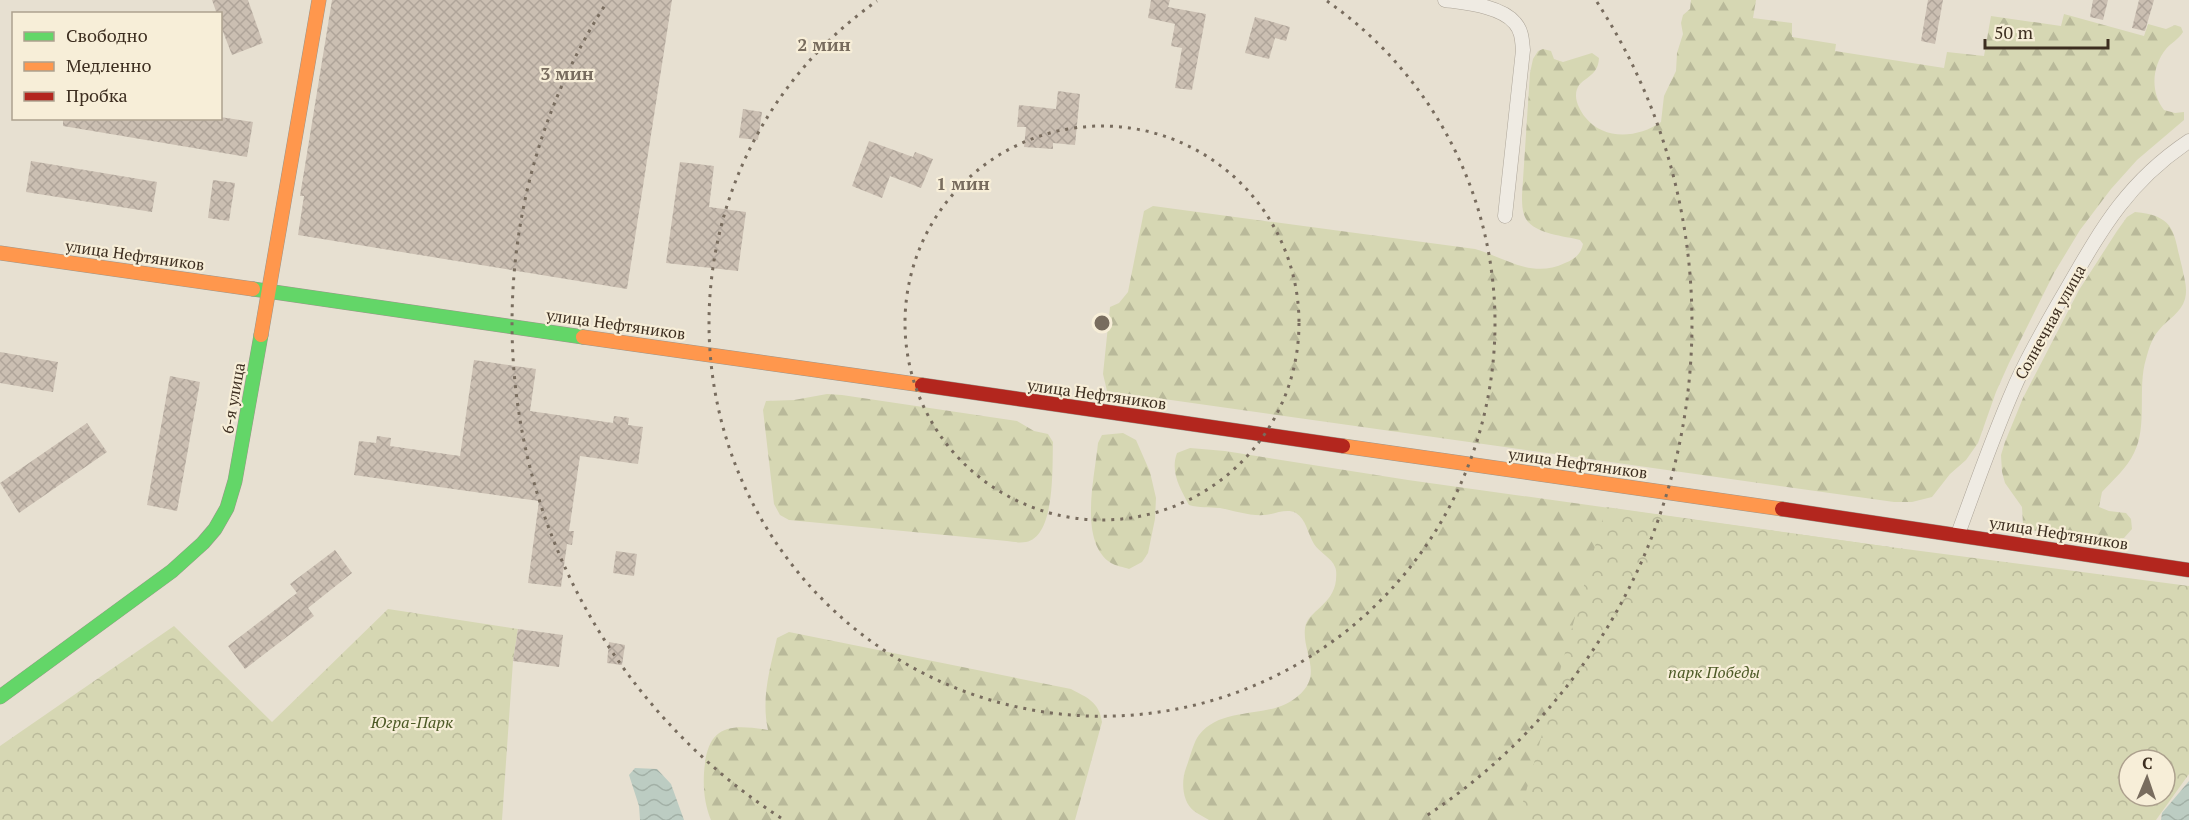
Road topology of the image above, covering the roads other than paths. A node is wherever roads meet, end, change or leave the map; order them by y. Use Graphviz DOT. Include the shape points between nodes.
graph roads {
  1 [pos="319,0"];
  2 [pos="1445,0"];
  3 [pos="2189,141"];
  4 [pos="1505,216"];
  5 [pos="0,253"];
  6 [pos="269,290"];
  7 [pos="1958,534"];
  8 [pos="2189,570"];
  9 [pos="0,696"];
  1 -- 6 [label="street, 6-я улица"];
  2 -- 4 [label="street" via="1492,10 1514,22 1520,30 1523,50"];
  3 -- 7 [label="street, Солнечная улица" via="2148,171 2121,201 2088,251 2014,388"];
  5 -- 6 [label="street, улица Нефтяников"];
  6 -- 7 [label="street, улица Нефтяников"];
  6 -- 9 [label="street, 6-я улица" via="232,492 214,531 152,587"];
  7 -- 8 [label="street, улица Нефтяников"];
}
